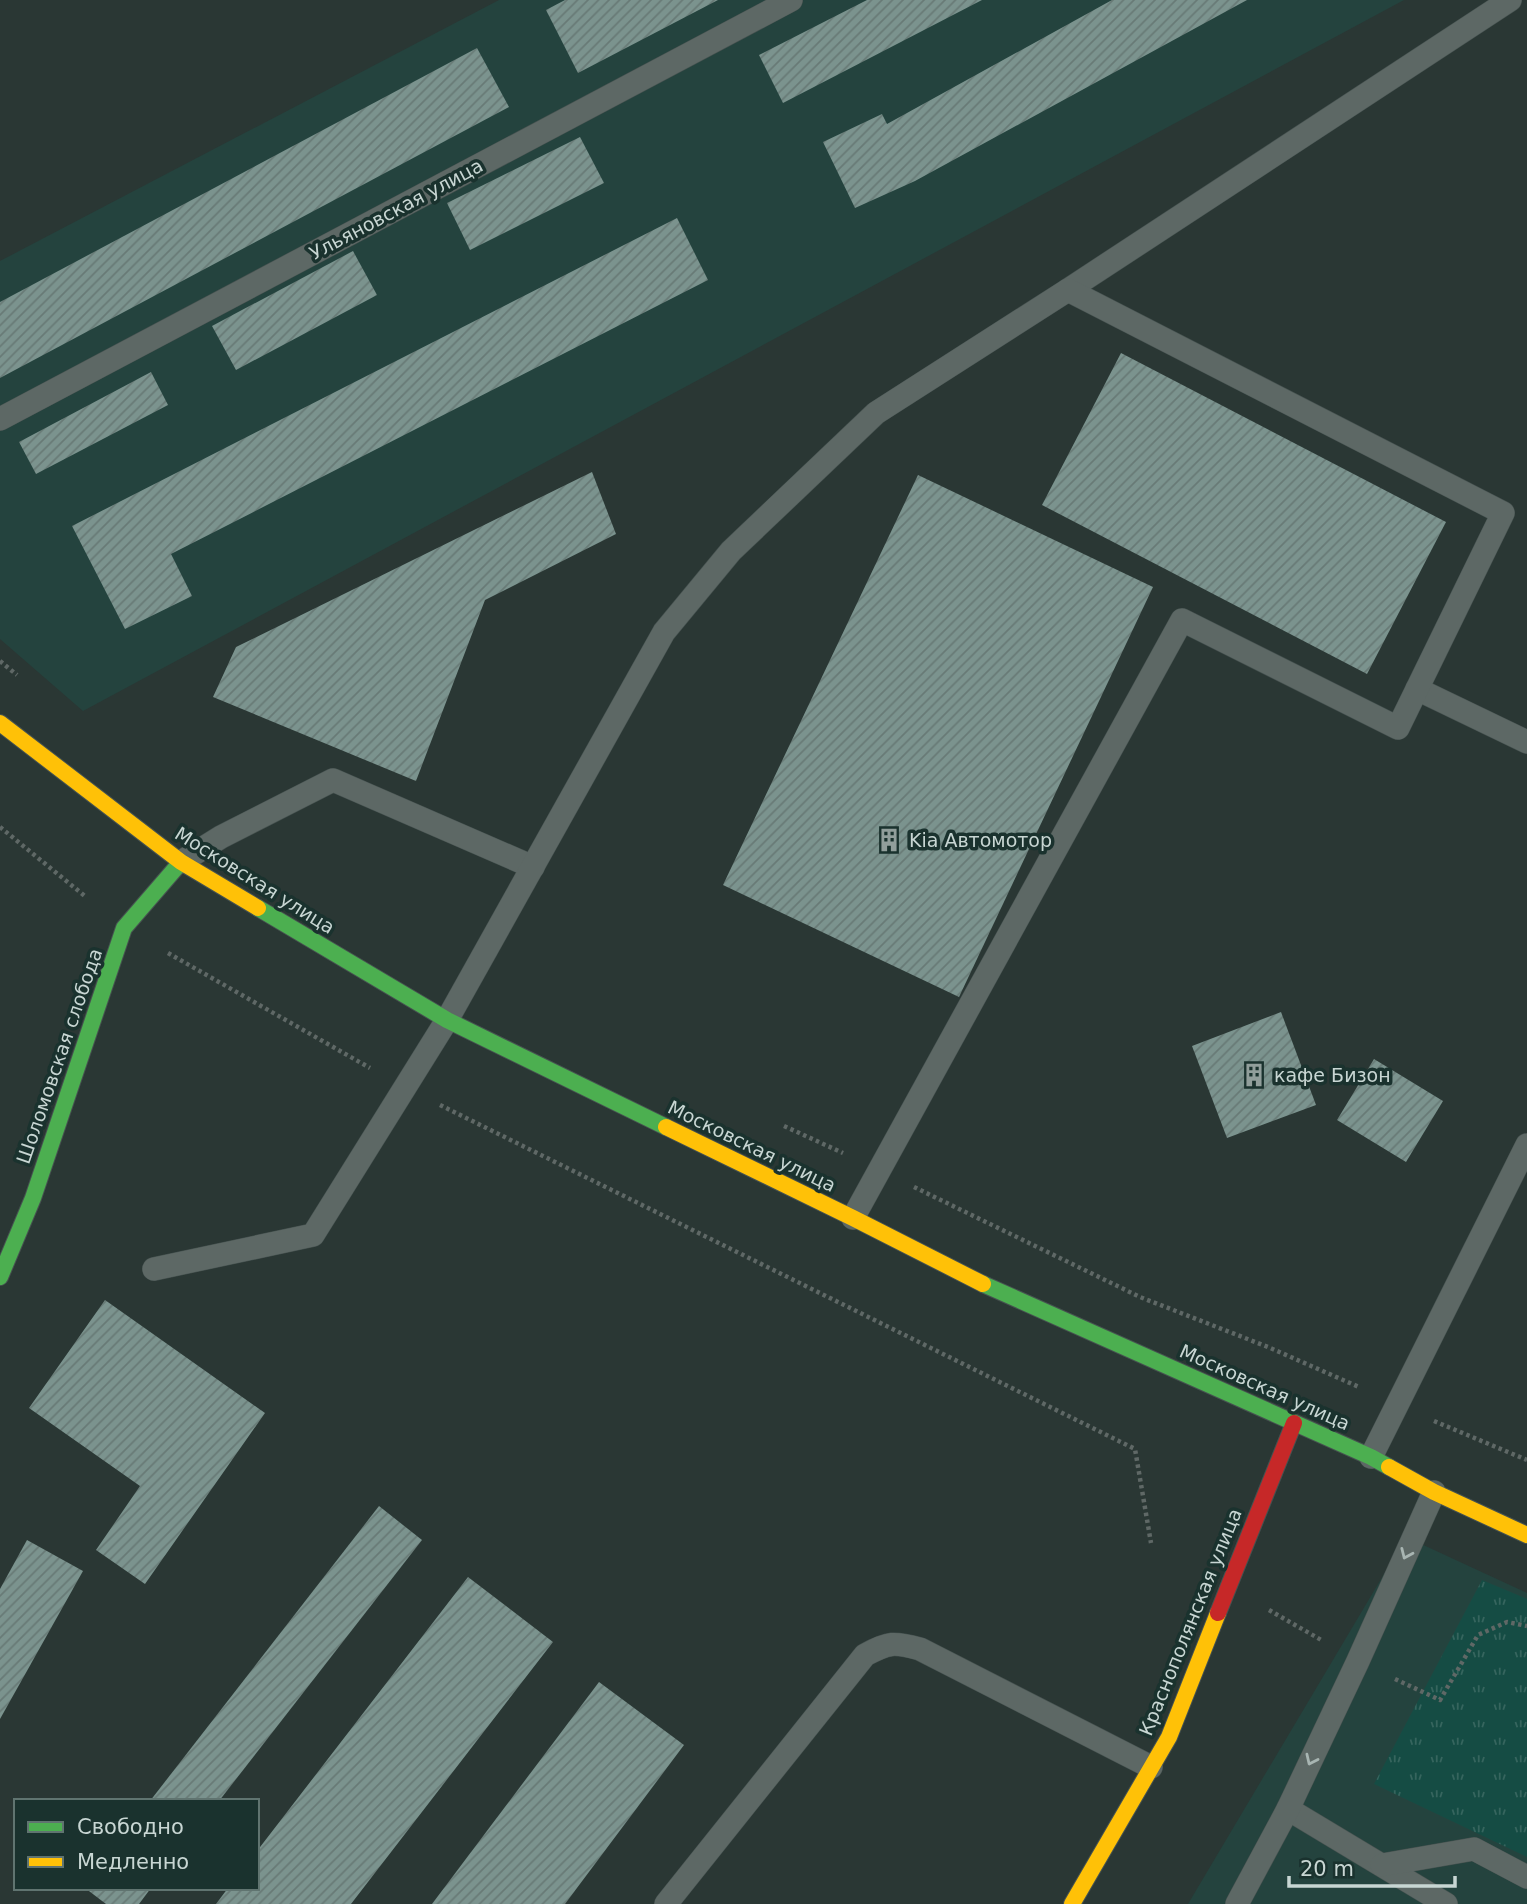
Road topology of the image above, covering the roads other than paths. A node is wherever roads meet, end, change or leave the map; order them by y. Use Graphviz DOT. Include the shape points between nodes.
graph roads {
  1 [pos="791,0"];
  2 [pos="1510,0"];
  3 [pos="1068,290"];
  4 [pos="0,419"];
  5 [pos="1417,689"];
  6 [pos="0,723"];
  7 [pos="1527,742"];
  8 [pos="180,862"];
  9 [pos="533,867"];
  10 [pos="447,1020"];
  11 [pos="1527,1145"];
  12 [pos="853,1219"];
  13 [pos="154,1269"];
  14 [pos="0,1277"];
  15 [pos="1293,1423"];
  16 [pos="1371,1457"];
  17 [pos="1434,1492"];
  18 [pos="1527,1535"];
  19 [pos="1152,1767"];
  20 [pos="1288,1809"];
  21 [pos="1381,1865"];
  22 [pos="1527,1877"];
  23 [pos="666,1904"];
  24 [pos="1072,1904"];
  25 [pos="1237,1904"];
  26 [pos="1446,1904"];
  1 -- 4 [label="lane, Ульяновская улица"];
  2 -- 3 [label="lane"];
  3 -- 5 [label="lane" via="1503,513"];
  3 -- 9 [label="lane" via="876,413 731,551 664,632"];
  5 -- 7 [label="lane"];
  5 -- 12 [label="lane" via="1398,728 1182,620"];
  6 -- 8 [label="main road, Московская улица"];
  8 -- 9 [label="lane" via="332,780"];
  8 -- 10 [label="main road, Московская улица"];
  8 -- 14 [label="main road, Шоломовская слобода" via="124,928 33,1198"];
  9 -- 10 [label="lane"];
  10 -- 12 [label="main road, Московская улица"];
  10 -- 13 [label="lane" via="313,1234"];
  11 -- 16 [label="lane"];
  12 -- 15 [label="main road, Московская улица" via="990,1288"];
  15 -- 16 [label="main road, Московская улица"];
  15 -- 19 [label="main road, Краснополянская улица" via="1169,1737"];
  16 -- 17 [label="main road, Московская улица"];
  17 -- 18 [label="main road, Московская улица"];
  17 -- 20 [label="lane, one-way"];
  19 -- 23 [label="lane" via="920,1649 898,1643 883,1646 865,1655"];
  19 -- 24 [label="main road, Краснополянская улица"];
  20 -- 21 [label="lane"];
  20 -- 25 [label="lane"];
  21 -- 22 [label="lane" via="1474,1849"];
  21 -- 26 [label="lane"];
}
